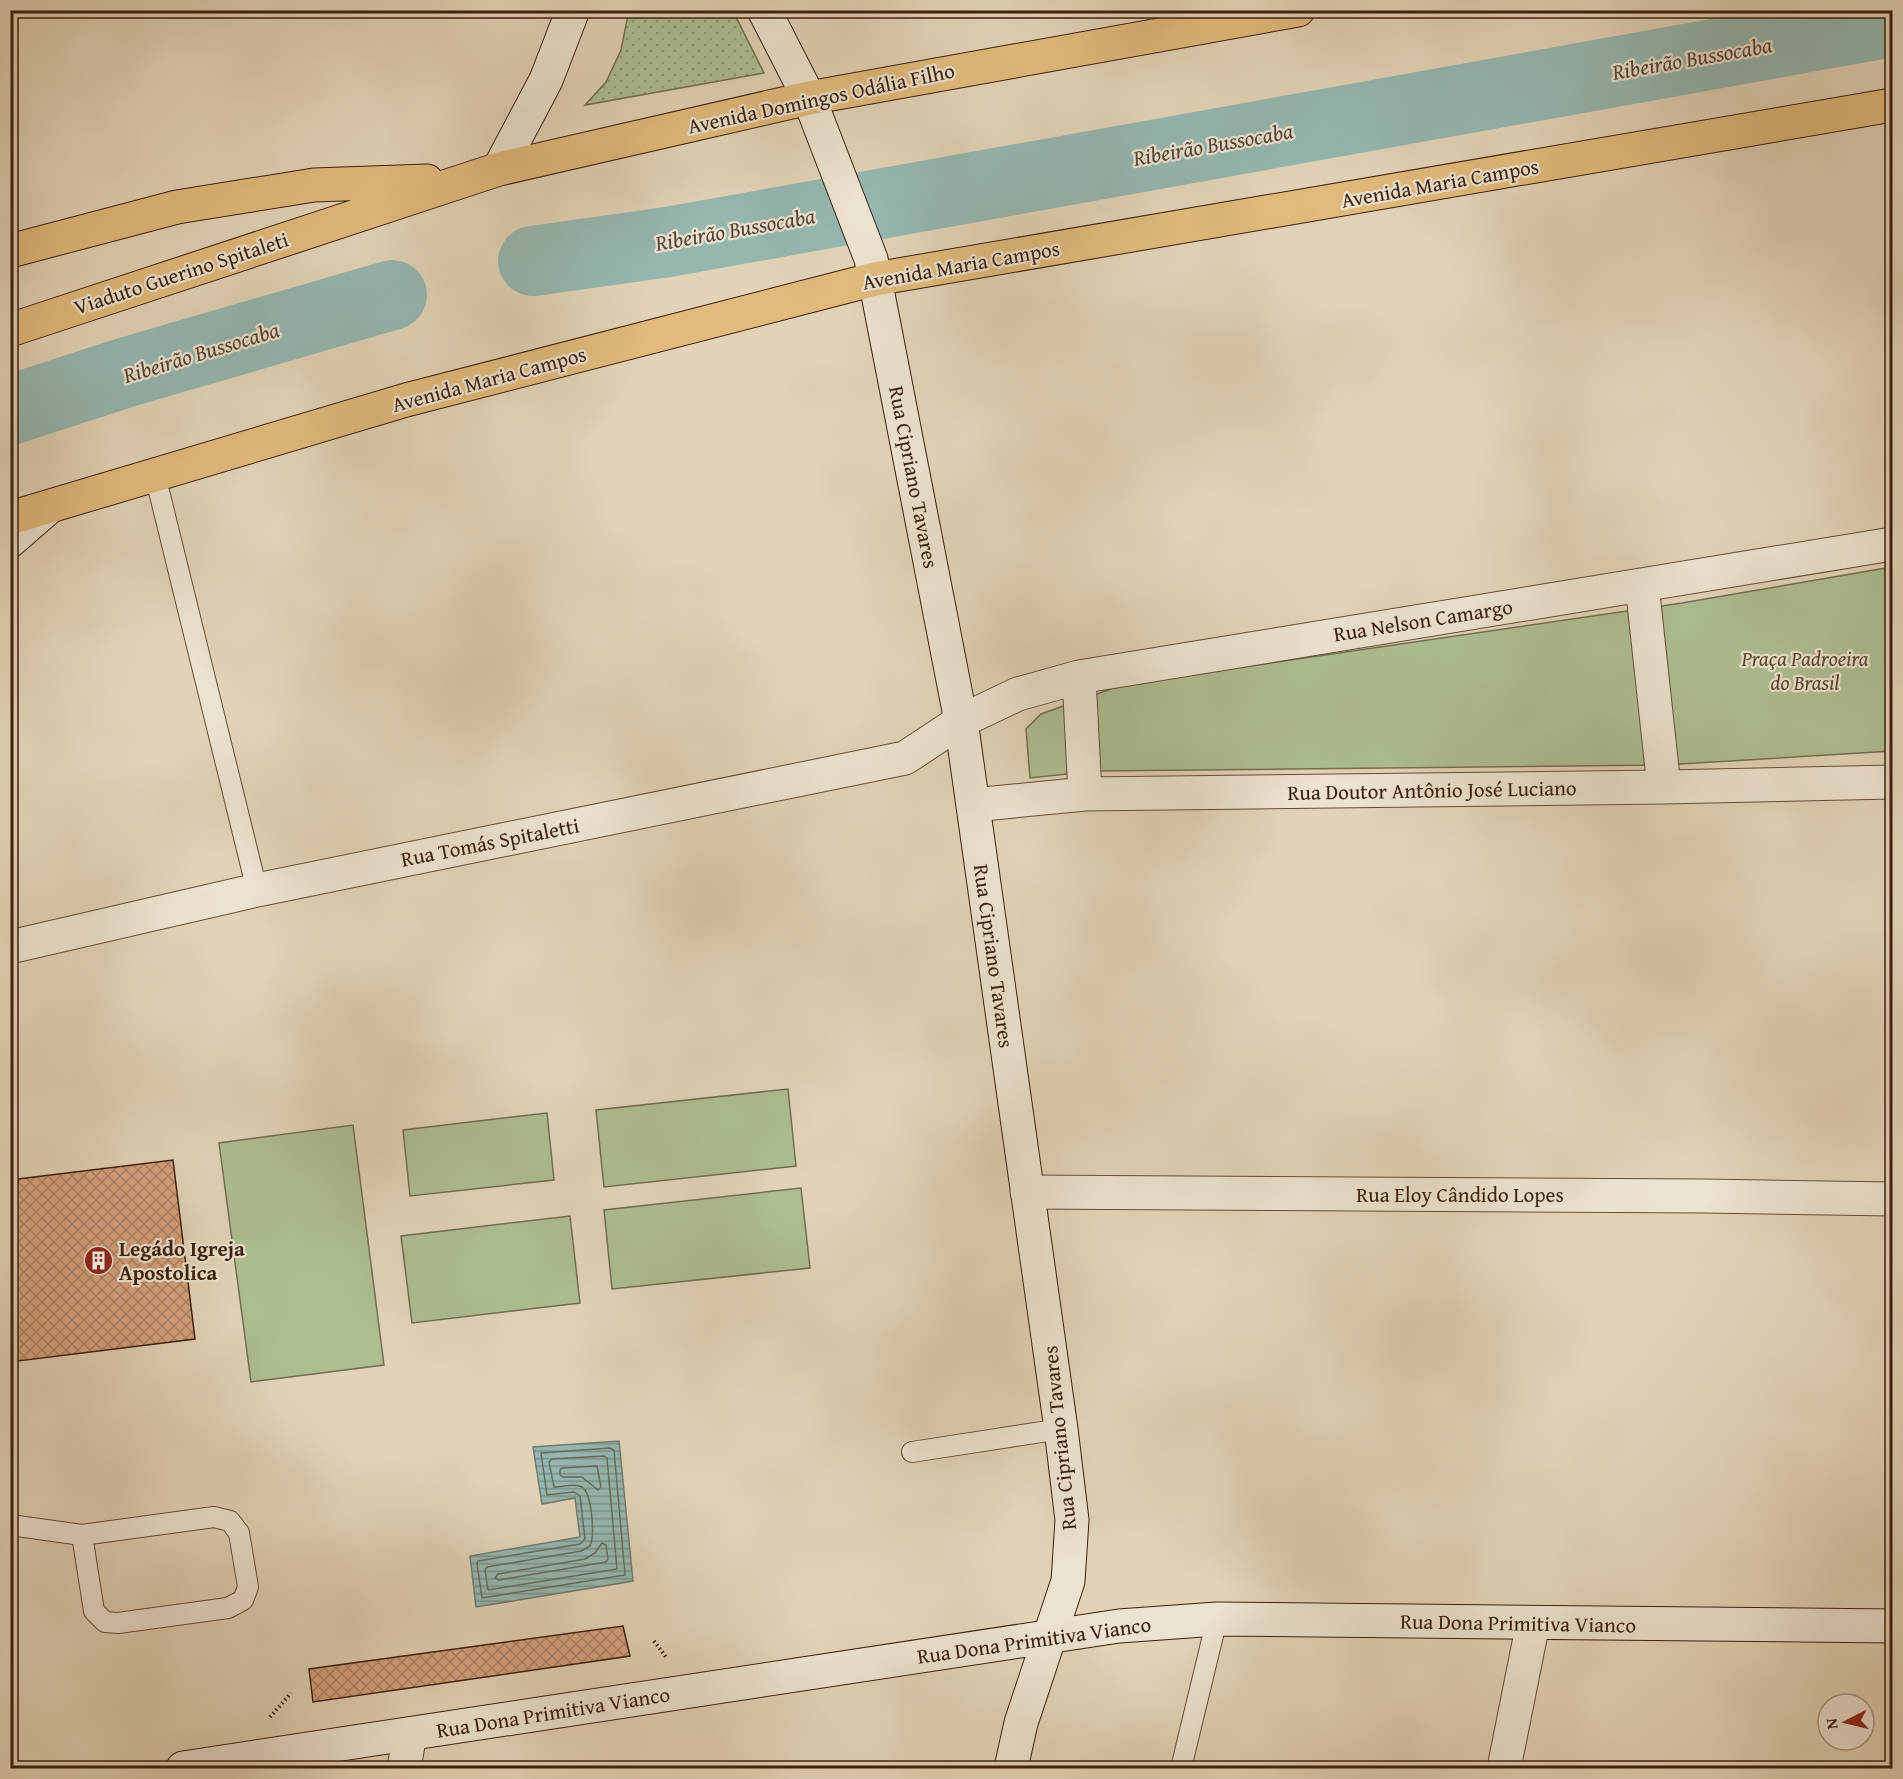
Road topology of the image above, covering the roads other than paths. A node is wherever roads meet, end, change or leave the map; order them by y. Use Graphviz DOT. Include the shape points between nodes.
graph roads {
  1 [pos="573,10"];
  2 [pos="764,10"];
  3 [pos="1298,10"];
  4 [pos="1893,105"];
  5 [pos="813,109"];
  6 [pos="499,169"];
  7 [pos="466,179"];
  8 [pos="351,217"];
  9 [pos="10,251"];
  10 [pos="873,269"];
  11 [pos="10,330"];
  12 [pos="155,475"];
  13 [pos="48,508"];
  14 [pos="10,518"];
  15 [pos="10,541"];
  16 [pos="1893,544"];
  17 [pos="1642,585"];
  18 [pos="1079,677"];
  19 [pos="961,721"];
  20 [pos="1893,782"];
  21 [pos="1664,787"];
  22 [pos="1085,794"];
  23 [pos="973,805"];
  24 [pos="257,890"];
  25 [pos="10,947"];
  26 [pos="1027,1192"];
  27 [pos="1893,1199"];
  28 [pos="1061,1429"];
  29 [pos="912,1452"];
  30 [pos="10,1525"];
  31 [pos="82,1535"];
  32 [pos="1217,1619"];
  33 [pos="1533,1623"];
  34 [pos="1893,1626"];
  35 [pos="1052,1636"];
  36 [pos="410,1734"];
  37 [pos="183,1768"];
  38 [pos="404,1768"];
  39 [pos="1011,1768"];
  40 [pos="1181,1768"];
  41 [pos="1504,1768"];
  1 -- 6 [label="street" via="546,80"];
  2 -- 5 [label="street, Rua Cipriano Tavares"];
  3 -- 5 [label="main road, Avenida Domingos Odália Filho"];
  4 -- 10 [label="main road, Avenida Maria Campos"];
  5 -- 6 [label="main road, Avenida Domingos Odália Filho"];
  5 -- 10 [label="street, Rua Cipriano Tavares"];
  6 -- 7 [label="main road, Avenida Domingos Odália Filho"];
  7 -- 8 [label="main road, Avenida Domingos Odália Filho"];
  7 -- 9 [label="main road" via="314,185 177,207"];
  8 -- 11 [label="main road, Viaduto Guerino Spitaleti"];
  10 -- 12 [label="main road, Avenida Maria Campos"];
  10 -- 19 [label="street, Rua Cipriano Tavares"];
  12 -- 13 [label="main road, Avenida Maria Campos"];
  12 -- 24 [label="lane"];
  13 -- 14 [label="main road, Avenida Maria Campos"];
  13 -- 15 [label="street, Avenida Maria Campos"];
  16 -- 17 [label="street, Rua Nelson Camargo"];
  17 -- 18 [label="street, Rua Nelson Camargo"];
  17 -- 21 [label="street"];
  18 -- 19 [label="street, Rua Nelson Camargo" via="1018,694"];
  18 -- 22 [label="street"];
  19 -- 23 [label="street, Rua Cipriano Tavares"];
  19 -- 24 [label="street, Rua Tomás Spitaletti" via="905,758"];
  20 -- 21 [label="street, Rua Doutor Antônio José Luciano"];
  21 -- 22 [label="street, Rua Doutor Antônio José Luciano"];
  22 -- 23 [label="street, Rua Doutor Antônio José Luciano"];
  23 -- 26 [label="street, Rua Cipriano Tavares"];
  24 -- 25 [label="street, Rua Tomás Spitaletti"];
  26 -- 27 [label="street, Rua Eloy Cândido Lopes"];
  26 -- 28 [label="street, Rua Cipriano Tavares"];
  28 -- 29 [label="lane"];
  28 -- 35 [label="street, Rua Cipriano Tavares" via="1072,1520 1068,1581"];
  30 -- 31 [label="lane"];
  31 -- 31 [label="lane" via="214,1516 230,1521 238,1533 248,1587 243,1600 228,1608 105,1622 94,1611"];
  32 -- 33 [label="street, Rua Dona Primitiva Vianco"];
  32 -- 35 [label="street, Rua Dona Primitiva Vianco" via="1119,1626"];
  32 -- 40 [label="lane"];
  33 -- 34 [label="street, Rua Dona Primitiva Vianco"];
  33 -- 41 [label="street"];
  35 -- 36 [label="street, Rua Dona Primitiva Vianco"];
  35 -- 39 [label="street, Rua Cipriano Tavares" via="1021,1723"];
  36 -- 37 [label="street, Rua Dona Primitiva Vianco"];
  36 -- 38 [label="street"];
}
